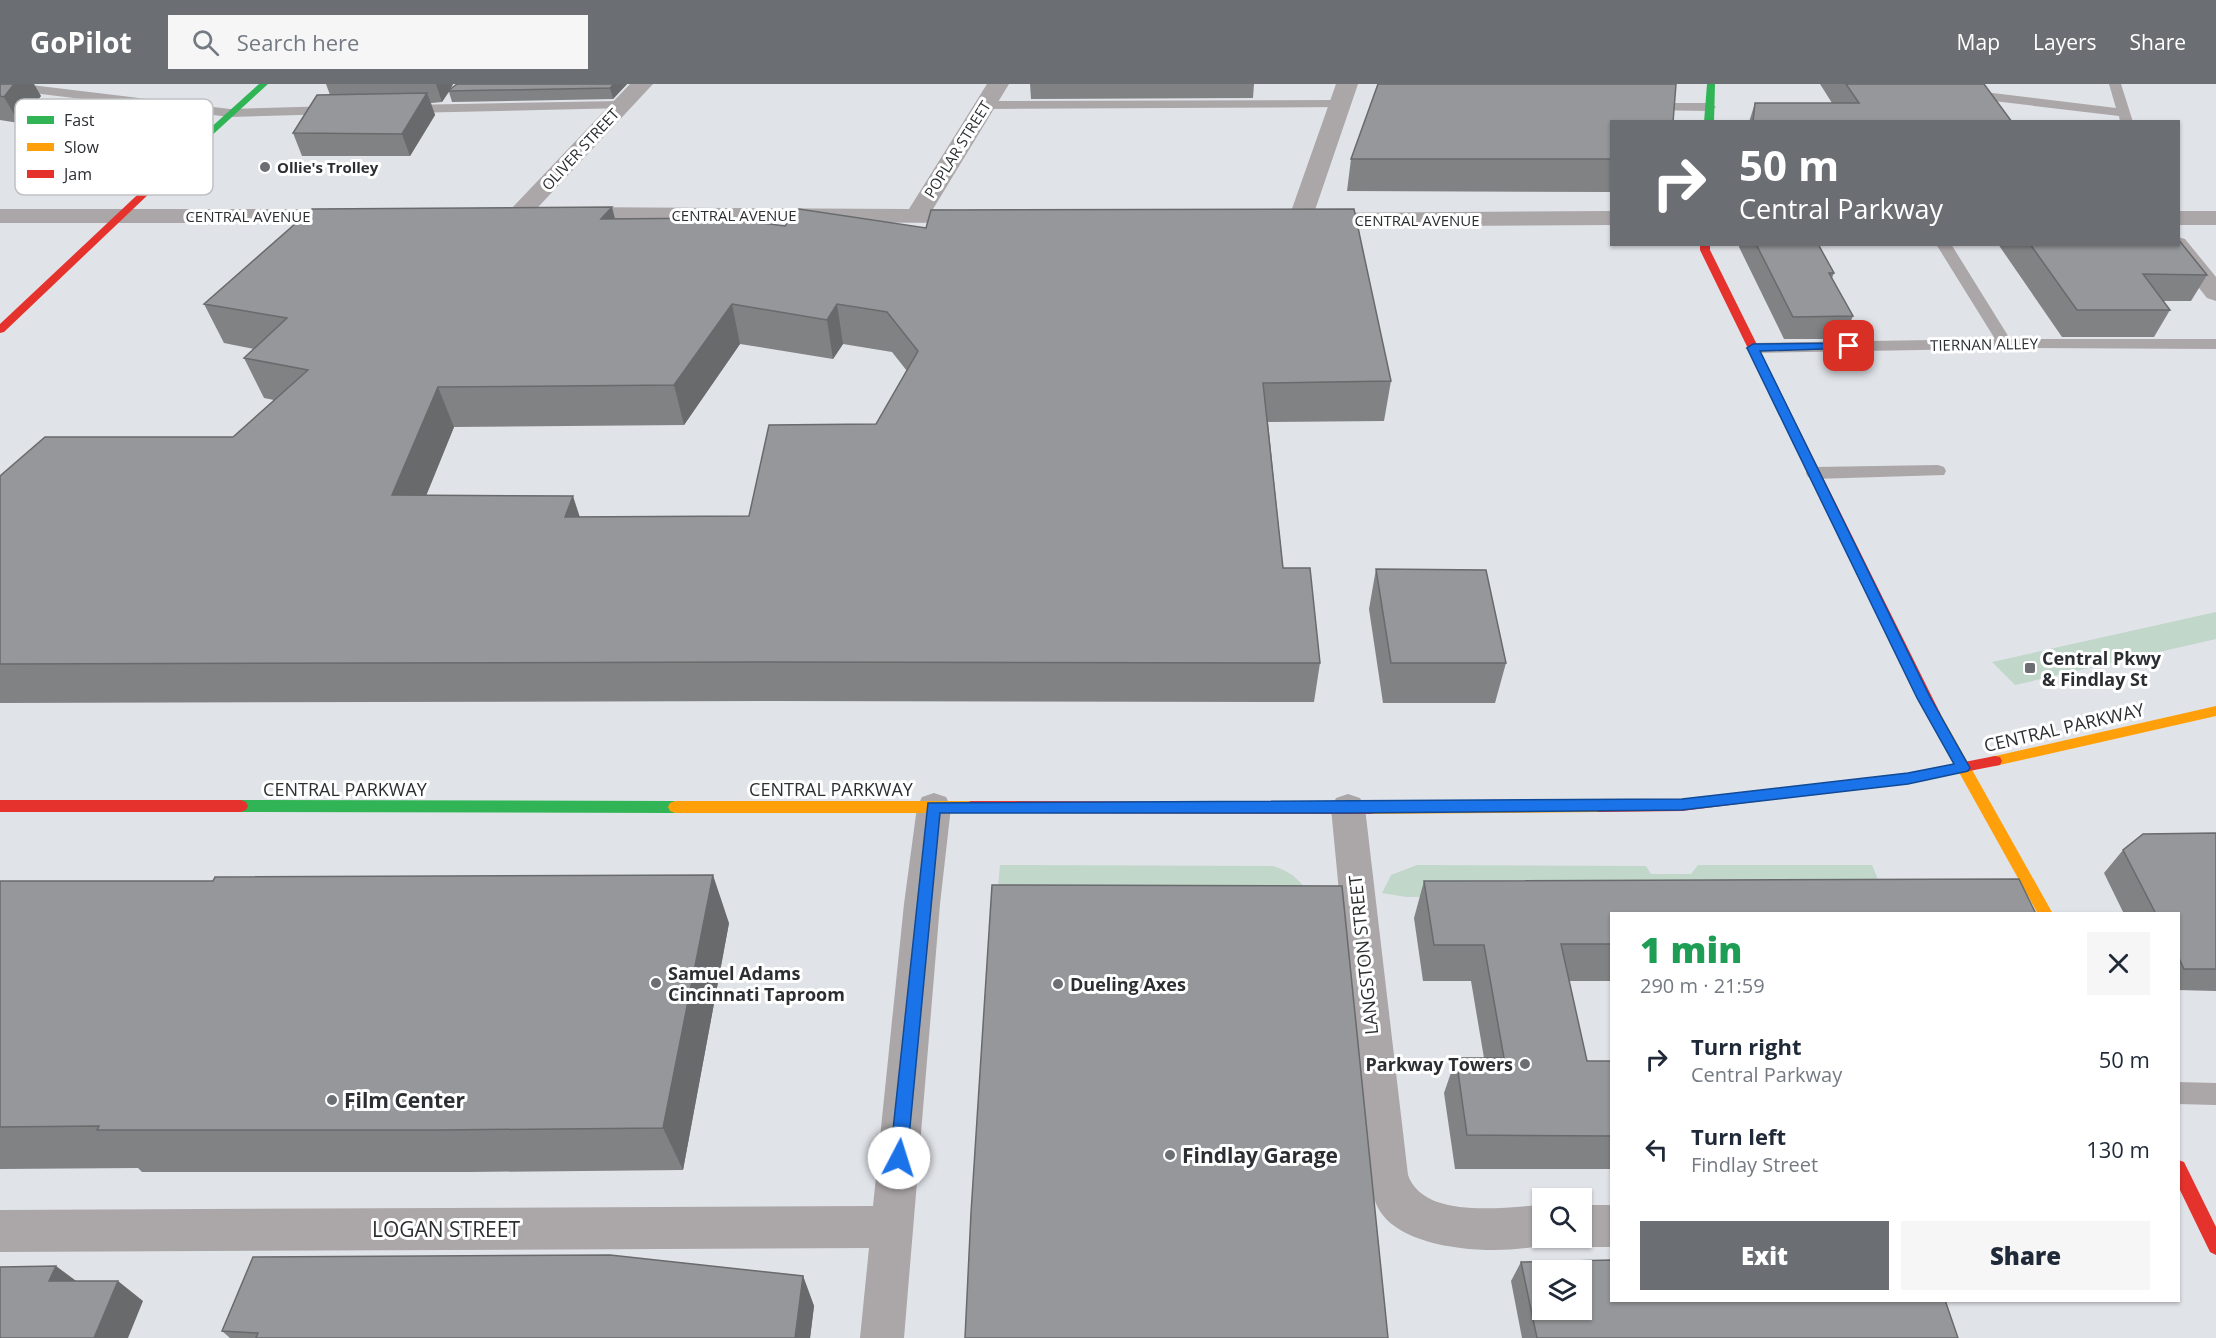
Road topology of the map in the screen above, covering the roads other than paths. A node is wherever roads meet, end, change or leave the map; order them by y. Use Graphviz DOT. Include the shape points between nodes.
graph roads {
  1 [pos="264,84"];
  2 [pos="642,84"];
  3 [pos="998,84"];
  4 [pos="1711,84"];
  5 [pos="2115,84"];
  6 [pos="0,85"];
  7 [pos="1953,92"];
  8 [pos="1343,94"];
  9 [pos="115,99"];
  10 [pos="621,105"];
  11 [pos="985,105"];
  12 [pos="1641,107"];
  13 [pos="1710,107"];
  14 [pos="391,109"];
  15 [pos="344,110"];
  16 [pos="213,111"];
  17 [pos="230,113"];
  18 [pos="2125,117"];
  19 [pos="1709,120"];
  20 [pos="213,129"];
  21 [pos="142,195"];
  22 [pos="507,214"];
  23 [pos="917,215"];
  24 [pos="0,216"];
  25 [pos="119,216"];
  26 [pos="366,216"];
  27 [pos="1001,216"];
  28 [pos="1610,218"];
  29 [pos="2180,218"];
  30 [pos="2216,218"];
  31 [pos="1276,220"];
  32 [pos="1300,220"];
  33 [pos="1705,246"];
  34 [pos="1944,246"];
  35 [pos="2178,246"];
  36 [pos="2216,294"];
  37 [pos="0,330"];
  38 [pos="2006,344"];
  39 [pos="2216,344"];
  40 [pos="1753,348"];
  41 [pos="1938,471"];
  42 [pos="1814,473"];
  43 [pos="2216,711"];
  44 [pos="1963,768"];
  45 [pos="4,807"];
  46 [pos="933,807"];
  47 [pos="1348,808"];
  48 [pos="2045,912"];
  49 [pos="2180,1093"];
  50 [pos="2216,1094"];
  51 [pos="2180,1174"];
  52 [pos="1532,1226"];
  53 [pos="1592,1226"];
  54 [pos="1610,1226"];
  55 [pos="892,1227"];
  56 [pos="2200,1230"];
  57 [pos="0,1231"];
  58 [pos="882,1338"];
  1 -- 17 [label="main road"];
  2 -- 10 [label="street, OLIVER STREET"];
  3 -- 11 [label="street, POPLAR STREET"];
  4 -- 13 [label="main road"];
  5 -- 18 [label="lane"];
  6 -- 9 [label="lane"];
  7 -- 18 [label="lane"];
  8 -- 11 [label="lane"];
  8 -- 32 [label="street"];
  10 -- 14 [label="lane"];
  10 -- 22 [label="street, OLIVER STREET"];
  11 -- 23 [label="street, POPLAR STREET"];
  12 -- 13 [label="lane"];
  13 -- 19 [label="main road"];
  15 -- 17 [label="lane"];
  16 -- 17 [label="lane"];
  17 -- 20 [label="main road"];
  21 -- 25 [label="main road"];
  22 -- 23 [label="street, CENTRAL AVENUE"];
  23 -- 27 [label="street, CENTRAL AVENUE"];
  24 -- 25 [label="street, CENTRAL AVENUE"];
  25 -- 26 [label="street, CENTRAL AVENUE"];
  25 -- 37 [label="main road"];
  28 -- 32 [label="street, CENTRAL AVENUE"];
  29 -- 30 [label="street"];
  31 -- 32 [label="street, CENTRAL AVENUE"];
  33 -- 40 [label="main road"];
  34 -- 38 [label="lane"];
  35 -- 36 [label="street"];
  38 -- 39 [label="lane, TIERNAN ALLEY"];
  38 -- 40 [label="lane, TIERNAN ALLEY"];
  40 -- 42 [label="main road"];
  41 -- 42 [label="lane"];
  42 -- 44 [label="main road" via="1924,698"];
  43 -- 44 [label="main road, CENTRAL PARKWAY"];
  44 -- 47 [label="main road, CENTRAL PARKWAY" via="1682,805"];
  44 -- 48 [label="main road"];
  45 -- 46 [label="main road, CENTRAL PARKWAY"];
  46 -- 47 [label="main road, CENTRAL PARKWAY"];
  46 -- 55 [label="street"];
  47 -- 52 [label="street, LANGSTON STREET" via="1387,1175 1397,1201 1419,1218 1440,1226"];
  49 -- 50 [label="lane"];
  51 -- 56 [label="main road"];
  53 -- 54 [label="street"];
  55 -- 57 [label="street, LOGAN STREET"];
  55 -- 58 [label="street"];
}
